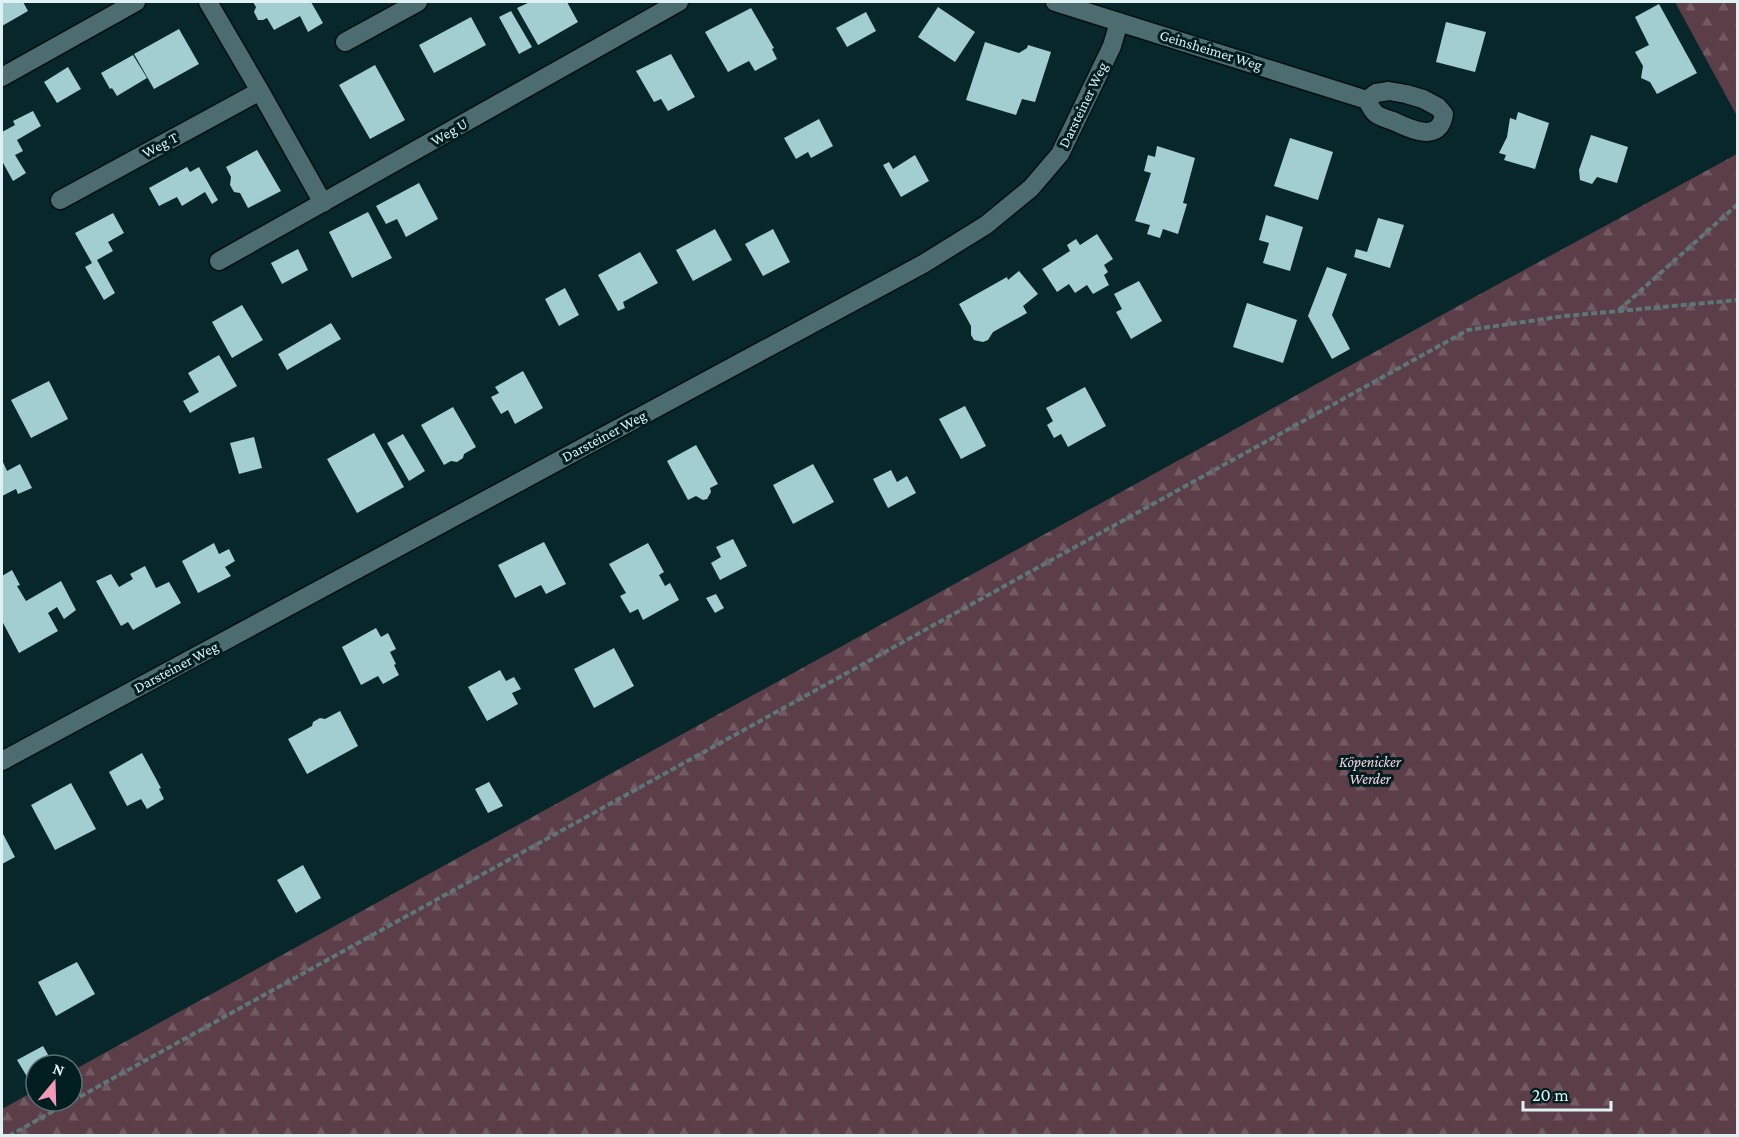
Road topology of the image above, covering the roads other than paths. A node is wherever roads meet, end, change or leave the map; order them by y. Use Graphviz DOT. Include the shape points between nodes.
graph roads {
  1 [pos="136,2"];
  2 [pos="208,2"];
  3 [pos="418,2"];
  4 [pos="679,2"];
  5 [pos="1055,2"];
  6 [pos="1119,22"];
  7 [pos="345,42"];
  8 [pos="2,77"];
  9 [pos="260,91"];
  10 [pos="1367,100"];
  11 [pos="60,200"];
  12 [pos="323,203"];
  13 [pos="219,261"];
  14 [pos="2,761"];
  1 -- 8 [label="street"];
  2 -- 9 [label="street"];
  3 -- 7 [label="street"];
  4 -- 12 [label="street, Weg U"];
  5 -- 6 [label="street, Geinsheimer Weg"];
  6 -- 10 [label="street, Geinsheimer Weg"];
  6 -- 14 [label="street, Darsteiner Weg" via="1112,46 1060,154 1030,188 986,225 912,269"];
  9 -- 11 [label="street, Weg T"];
  9 -- 12 [label="street"];
  12 -- 13 [label="street, Weg U"];
}
